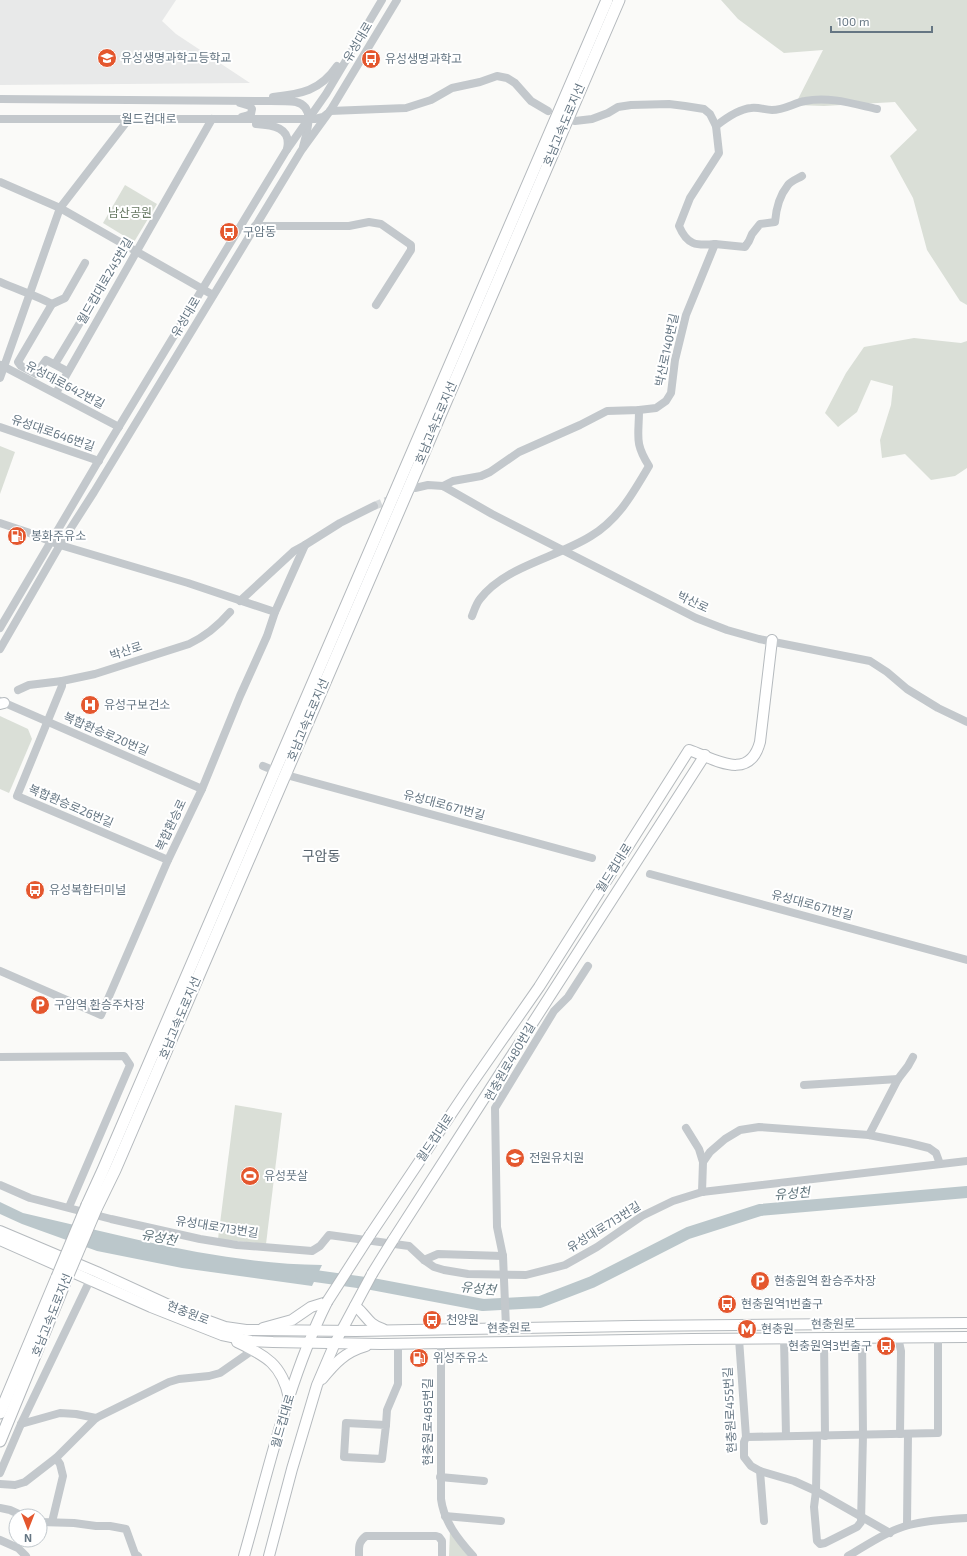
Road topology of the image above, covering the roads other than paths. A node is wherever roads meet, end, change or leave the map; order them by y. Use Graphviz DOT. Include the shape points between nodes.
graph roads {
  1 [pos="382,0"];
  2 [pos="397,0"];
  3 [pos="607,0"];
  4 [pos="619,0"];
  5 [pos="354,46"];
  6 [pos="0,99"];
  7 [pos="231,101"];
  8 [pos="877,109"];
  9 [pos="330,111"];
  10 [pos="548,111"];
  11 [pos="0,119"];
  12 [pos="212,119"];
  13 [pos="225,119"];
  14 [pos="309,119"];
  15 [pos="128,120"];
  16 [pos="575,121"];
  17 [pos="716,126"];
  18 [pos="302,150"];
  19 [pos="286,151"];
  20 [pos="802,176"];
  21 [pos="0,182"];
  22 [pos="60,208"];
  23 [pos="255,226"];
  24 [pos="715,244"];
  25 [pos="136,251"];
  26 [pos="85,263"];
  27 [pos="0,282"];
  28 [pos="203,289"];
  29 [pos="30,295"];
  30 [pos="213,295"];
  31 [pos="52,304"];
  32 [pos="376,305"];
  33 [pos="84,316"];
  34 [pos="55,364"];
  35 [pos="2,365"];
  36 [pos="68,371"];
  37 [pos="0,378"];
  38 [pos="56,393"];
  39 [pos="639,410"];
  40 [pos="0,427"];
  41 [pos="119,427"];
  42 [pos="99,461"];
  43 [pos="443,486"];
  44 [pos="415,488"];
  45 [pos="374,506"];
  46 [pos="0,523"];
  47 [pos="50,541"];
  48 [pos="60,544"];
  49 [pos="305,545"];
  50 [pos="562,551"];
  51 [pos="240,601"];
  52 [pos="230,612"];
  53 [pos="275,612"];
  54 [pos="472,616"];
  55 [pos="0,628"];
  56 [pos="772,640"];
  57 [pos="0,649"];
  58 [pos="62,681"];
  59 [pos="18,690"];
  60 [pos="1,703"];
  61 [pos="48,722"];
  62 [pos="967,722"];
  63 [pos="705,755"];
  64 [pos="290,776"];
  65 [pos="202,788"];
  66 [pos="592,858"];
  67 [pos="168,860"];
  68 [pos="650,874"];
  69 [pos="967,960"];
  70 [pos="588,966"];
  71 [pos="0,971"];
  72 [pos="0,1057"];
  73 [pos="913,1057"];
  74 [pos="898,1079"];
  75 [pos="804,1085"];
  76 [pos="686,1128"];
  77 [pos="869,1135"];
  78 [pos="967,1161"];
  79 [pos="703,1162"];
  80 [pos="940,1164"];
  81 [pos="0,1185"];
  82 [pos="702,1192"];
  83 [pos="92,1207"];
  84 [pos="69,1208"];
  85 [pos="0,1231"];
  86 [pos="0,1240"];
  87 [pos="503,1256"];
  88 [pos="424,1260"];
  89 [pos="505,1278"];
  90 [pos="62,1279"];
  91 [pos="90,1280"];
  92 [pos="327,1302"];
  93 [pos="355,1306"];
  94 [pos="967,1323"];
  95 [pos="632,1326"];
  96 [pos="506,1327"];
  97 [pos="246,1330"];
  98 [pos="314,1331"];
  99 [pos="341,1331"];
  100 [pos="388,1331"];
  101 [pos="222,1334"];
  102 [pos="824,1337"];
  103 [pos="862,1337"];
  104 [pos="898,1337"];
  105 [pos="938,1337"];
  106 [pos="967,1337"];
  107 [pos="784,1338"];
  108 [pos="738,1339"];
  109 [pos="585,1341"];
  110 [pos="309,1343"];
  111 [pos="335,1343"];
  112 [pos="381,1344"];
  113 [pos="398,1344"];
  114 [pos="441,1344"];
  115 [pos="253,1350"];
  116 [pos="317,1385"];
  117 [pos="289,1398"];
  118 [pos="0,1413"];
  119 [pos="96,1418"];
  120 [pos="21,1424"];
  121 [pos="386,1425"];
  122 [pos="904,1434"];
  123 [pos="863,1435"];
  124 [pos="786,1436"];
  125 [pos="821,1436"];
  126 [pos="746,1437"];
  127 [pos="0,1442"];
  128 [pos="56,1458"];
  129 [pos="760,1471"];
  130 [pos="0,1473"];
  131 [pos="440,1477"];
  132 [pos="484,1481"];
  133 [pos="0,1484"];
  134 [pos="816,1491"];
  135 [pos="444,1516"];
  136 [pos="861,1516"];
  137 [pos="967,1518"];
  138 [pos="501,1521"];
  139 [pos="764,1521"];
  140 [pos="48,1522"];
  141 [pos="52,1522"];
  142 [pos="907,1525"];
  143 [pos="890,1533"];
  144 [pos="0,1540"];
  145 [pos="26,1556"];
  146 [pos="138,1556"];
  147 [pos="244,1556"];
  148 [pos="269,1556"];
  149 [pos="359,1556"];
  150 [pos="442,1556"];
  151 [pos="473,1556"];
  152 [pos="848,1556"];
  1 -- 5 [label="street, 유성대로"];
  2 -- 9 [label="street, 유성대로"];
  3 -- 83 [label="highway, 호남고속도로지선"];
  4 -- 83 [label="highway, 호남고속도로지선" via="115,1170"];
  5 -- 7 [label="street" via="330,75 315,88 303,93"];
  5 -- 14 [label="street, 유성대로"];
  6 -- 7 [label="street, 월드컵대로"];
  7 -- 13 [label="street" via="250,106 251,114"];
  7 -- 14 [label="street, 월드컵대로" via="297,102 305,108"];
  8 -- 17 [label="street" via="848,102 804,101 772,110 750,108 725,118"];
  9 -- 10 [label="street" via="406,108 431,100 452,88 497,76 515,83 531,101"];
  9 -- 14 [label="street, 월드컵대로" via="322,117"];
  9 -- 18 [label="street, 유성대로"];
  11 -- 15 [label="street, 월드컵대로"];
  12 -- 13 [label="street, 월드컵대로"];
  12 -- 15 [label="street, 월드컵대로"];
  12 -- 25 [label="street, 월드컵대로245번길"];
  13 -- 14 [label="street, 월드컵대로"];
  13 -- 19 [label="street" via="271,125 281,129 287,137"];
  14 -- 18 [label="street"];
  14 -- 19 [label="street, 유성대로"];
  15 -- 22 [label="street"];
  16 -- 17 [label="street" via="592,119 618,107 669,104 704,109 710,114"];
  17 -- 24 [label="street" via="719,153 690,198 680,226 688,241 703,245"];
  18 -- 23 [label="street, 유성대로"];
  19 -- 28 [label="street, 유성대로"];
  20 -- 24 [label="street" via="788,184 776,210 775,222 760,224 745,247"];
  21 -- 22 [label="street"];
  22 -- 25 [label="street"];
  22 -- 29 [label="street"];
  23 -- 30 [label="street, 유성대로"];
  23 -- 32 [label="street" via="349,226 369,222 381,224 411,245 411,250"];
  24 -- 39 [label="street, 박산로140번길" via="686,315 675,360 671,393 666,401 656,408"];
  25 -- 28 [label="street"];
  25 -- 36 [label="street, 월드컵대로245번길"];
  26 -- 31 [label="street" via="65,298"];
  27 -- 29 [label="street"];
  28 -- 30 [label="street"];
  28 -- 41 [label="street, 유성대로"];
  29 -- 31 [label="street"];
  29 -- 35 [label="street"];
  30 -- 48 [label="street, 유성대로" via="98,486"];
  31 -- 34 [label="street" via="18,362 20,366 36,374 46,360"];
  33 -- 34 [label="street"];
  34 -- 36 [label="street"];
  35 -- 37 [label="street"];
  35 -- 38 [label="street, 유성대로642번길"];
  36 -- 38 [label="street, 월드컵대로245번길"];
  38 -- 41 [label="street, 유성대로642번길"];
  39 -- 43 [label="street, 박산로140번길" via="607,411 519,452 490,472"];
  39 -- 50 [label="street" via="638,445 649,466 623,508 609,523"];
  40 -- 42 [label="street, 유성대로646번길"];
  41 -- 42 [label="street, 유성대로"];
  42 -- 47 [label="street, 유성대로"];
  43 -- 44 [label="street" via="428,485"];
  43 -- 50 [label="street, 박산로"];
  45 -- 49 [label="street" via="340,522"];
  46 -- 47 [label="street"];
  47 -- 48 [label="street"];
  47 -- 55 [label="street, 유성대로"];
  48 -- 51 [label="street"];
  48 -- 57 [label="street, 유성대로"];
  49 -- 51 [label="street" via="294,551"];
  49 -- 53 [label="street, 복합환승로"];
  50 -- 54 [label="street" via="511,573 479,600"];
  50 -- 56 [label="street, 박산로" via="696,618 727,630"];
  51 -- 53 [label="street"];
  52 -- 58 [label="street, 박산로" via="213,630 189,644 95,674"];
  53 -- 65 [label="street, 복합환승로"];
  56 -- 62 [label="street, 박산로" via="870,661 907,689"];
  56 -- 63 [label="main road" via="758,750 753,758 739,765 725,765"];
  58 -- 59 [label="street, 박산로" via="29,685"];
  58 -- 61 [label="street"];
  60 -- 61 [label="street, 복합환승로20번길"];
  61 -- 65 [label="street, 복합환승로20번길"];
  61 -- 67 [label="street, 복합환승로26번길" via="17,796"];
  63 -- 92 [label="main road, 월드컵대로, bridge" via="689,750 539,987"];
  63 -- 93 [label="main road, 월드컵대로, bridge" via="393,1240"];
  64 -- 66 [label="street, 유성대로671번길"];
  65 -- 67 [label="street, 복합환승로"];
  67 -- 71 [label="street, 복합환승로" via="101,1015"];
  68 -- 69 [label="street, 유성대로671번길"];
  70 -- 87 [label="street, 현충원로480번길" via="568,997 554,1011 495,1108 497,1227"];
  72 -- 84 [label="street" via="124,1056 130,1065"];
  73 -- 74 [label="street"];
  74 -- 75 [label="street"];
  74 -- 77 [label="street"];
  76 -- 79 [label="street" via="699,1149"];
  77 -- 79 [label="street" via="759,1127 740,1130 710,1152"];
  77 -- 80 [label="street" via="929,1148 936,1153"];
  78 -- 80 [label="street, 유성대로713번길"];
  79 -- 82 [label="street"];
  80 -- 82 [label="street, 유성대로713번길"];
  81 -- 84 [label="street, 유성대로713번길" via="30,1198"];
  82 -- 89 [label="street, 유성대로713번길" via="673,1201 642,1216 597,1248 565,1265"];
  83 -- 90 [label="highway, 호남고속도로지선, bridge"];
  84 -- 88 [label="street, 유성대로713번길" via="237,1245 312,1251 329,1235 409,1246"];
  85 -- 97 [label="main road, 현충원로" via="184,1312 225,1327"];
  86 -- 91 [label="main road, 현충원로"];
  87 -- 88 [label="street" via="438,1254"];
  87 -- 89 [label="street, 현충원로480번길"];
  88 -- 89 [label="street, 유성대로713번길" via="444,1270"];
  89 -- 96 [label="street, 현충원로480번길"];
  90 -- 118 [label="highway, 호남고속도로지선"];
  90 -- 127 [label="highway, 호남고속도로지선"];
  91 -- 101 [label="main road, 현충원로"];
  91 -- 120 [label="street"];
  92 -- 97 [label="main road" via="310,1307 292,1320"];
  92 -- 98 [label="main road, 월드컵대로"];
  93 -- 99 [label="main road, 월드컵대로"];
  93 -- 100 [label="main road" via="375,1327"];
  94 -- 95 [label="main road, 현충원로"];
  95 -- 96 [label="main road, 현충원로"];
  95 -- 109 [label="main road" via="617,1332 585,1333 575,1336 578,1340"];
  96 -- 100 [label="main road, 현충원로"];
  97 -- 98 [label="main road, 현충원로"];
  98 -- 99 [label="main road, 현충원로"];
  98 -- 110 [label="main road, 월드컵대로"];
  99 -- 100 [label="main road, 현충원로"];
  99 -- 111 [label="main road, 월드컵대로"];
  101 -- 110 [label="main road, 현충원로" via="251,1341"];
  101 -- 115 [label="main road"];
  102 -- 103 [label="main road, 현충원로"];
  102 -- 107 [label="main road, 현충원로"];
  102 -- 125 [label="street"];
  103 -- 104 [label="main road, 현충원로"];
  103 -- 123 [label="street"];
  104 -- 105 [label="main road, 현충원로"];
  104 -- 122 [label="street" via="901,1351"];
  105 -- 106 [label="main road, 현충원로"];
  105 -- 122 [label="street" via="938,1433"];
  107 -- 108 [label="main road, 현충원로"];
  107 -- 124 [label="street"];
  108 -- 109 [label="main road, 현충원로"];
  108 -- 126 [label="street, 현충원로455번길"];
  109 -- 114 [label="main road, 현충원로"];
  110 -- 111 [label="main road, 현충원로"];
  110 -- 117 [label="main road, 월드컵대로"];
  111 -- 112 [label="main road, 현충원로"];
  111 -- 116 [label="main road, 월드컵대로"];
  112 -- 113 [label="main road, 현충원로"];
  112 -- 116 [label="main road" via="365,1346 345,1354"];
  113 -- 114 [label="main road, 현충원로"];
  113 -- 121 [label="street" via="398,1384 387,1410"];
  114 -- 131 [label="street, 현충원로485번길"];
  115 -- 117 [label="main road" via="278,1369"];
  115 -- 119 [label="street" via="220,1373 169,1382"];
  116 -- 148 [label="main road, 월드컵대로"];
  117 -- 147 [label="main road, 월드컵대로"];
  119 -- 120 [label="street" via="60,1413"];
  119 -- 128 [label="street"];
  120 -- 130 [label="street"];
  121 -- 121 [label="street" via="382,1459 344,1457 346,1423"];
  122 -- 123 [label="street"];
  122 -- 142 [label="street"];
  123 -- 125 [label="street"];
  123 -- 136 [label="street"];
  124 -- 125 [label="street"];
  124 -- 126 [label="street"];
  125 -- 134 [label="street"];
  126 -- 129 [label="street, 현충원로455번길" via="744,1457 751,1466"];
  128 -- 133 [label="street" via="25,1482 15,1485"];
  128 -- 141 [label="street" via="64,1476"];
  129 -- 134 [label="street" via="794,1481"];
  129 -- 139 [label="street"];
  131 -- 132 [label="street, 현충원로485번길"];
  131 -- 135 [label="street, 현충원로485번길"];
  134 -- 136 [label="street"];
  134 -- 136 [label="street" via="814,1519 820,1544 857,1527"];
  135 -- 138 [label="street"];
  135 -- 151 [label="street, 현충원로485번길"];
  136 -- 143 [label="street"];
  137 -- 142 [label="street" via="930,1520"];
  140 -- 141 [label="street"];
  141 -- 146 [label="street" via="126,1529"];
  142 -- 143 [label="street"];
  143 -- 152 [label="street"];
  144 -- 145 [label="street" via="18,1548"];
  149 -- 150 [label="street" via="360,1541 366,1536 439,1537 442,1541"];
}
